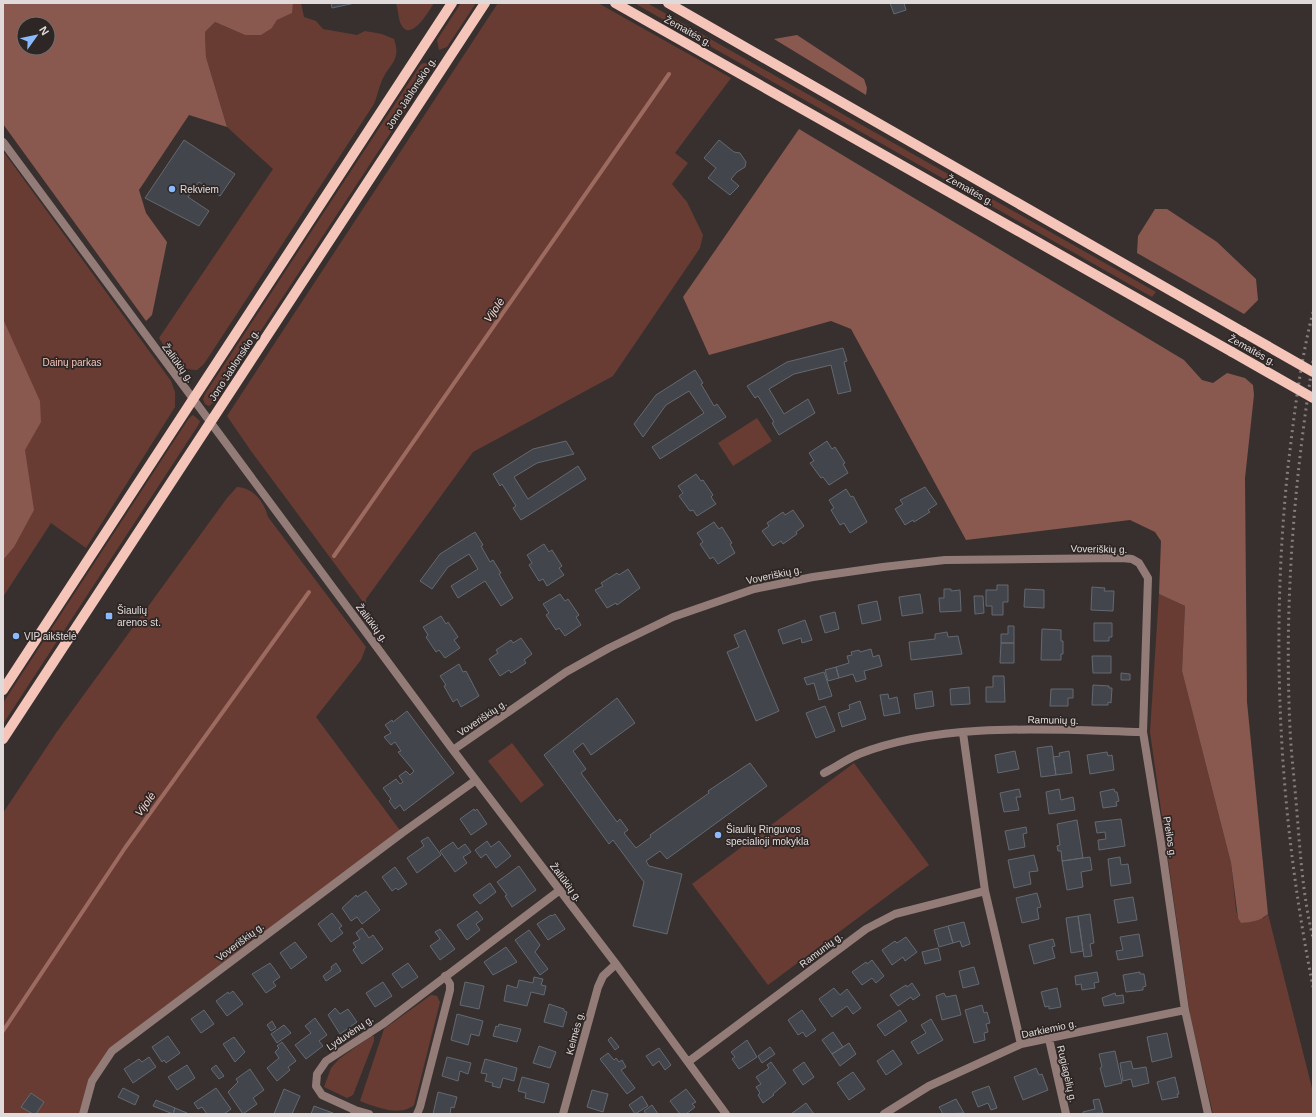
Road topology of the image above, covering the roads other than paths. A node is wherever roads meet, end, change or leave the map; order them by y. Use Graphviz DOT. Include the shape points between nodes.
graph roads {
  1 [pos="452,3"];
  2 [pos="485,3"];
  3 [pos="615,3"];
  4 [pos="668,3"];
  5 [pos="3,142"];
  6 [pos="1313,372"];
  7 [pos="1313,398"];
  8 [pos="192,399"];
  9 [pos="210,423"];
  10 [pos="1139,563"];
  11 [pos="3,690"];
  12 [pos="1143,732"];
  13 [pos="963,733"];
  14 [pos="3,739"];
  15 [pos="453,750"];
  16 [pos="824,773"];
  17 [pos="476,780"];
  18 [pos="560,890"];
  19 [pos="985,891"];
  20 [pos="616,964"];
  21 [pos="444,976"];
  22 [pos="1185,1010"];
  23 [pos="1049,1039"];
  24 [pos="1021,1044"];
  25 [pos="688,1062"];
  26 [pos="355,1112"];
  27 [pos="83,1114"];
  28 [pos="369,1114"];
  29 [pos="416,1114"];
  30 [pos="563,1114"];
  31 [pos="726,1114"];
  32 [pos="884,1114"];
  33 [pos="1066,1114"];
  34 [pos="1208,1114"];
  1 -- 8 [label="main road, Jono Jablonskio g."];
  2 -- 9 [label="main road, Jono Jablonskio g."];
  3 -- 7 [label="main road, Žemaitės g., bridge"];
  4 -- 6 [label="main road, Žemaitės g., bridge"];
  5 -- 8 [label="street, Žaliūkių g."];
  8 -- 9 [label="street, Žaliūkių g."];
  8 -- 11 [label="main road, Jono Jablonskio g."];
  9 -- 14 [label="main road, Jono Jablonskio g."];
  9 -- 15 [label="street, Žaliūkių g."];
  10 -- 12 [label="street, Preilos g." via="1148,578"];
  10 -- 15 [label="street, Voveriškių g." via="1132,559 1100,557 945,560 813,577 754,589 673,617 609,648 566,672"];
  12 -- 13 [label="street, Ramunių g." via="1008,730"];
  12 -- 22 [label="street, Preilos g."];
  13 -- 16 [label="street, Ramunių g." via="886,746 858,755"];
  13 -- 19 [label="street"];
  15 -- 17 [label="street, Žaliūkių g."];
  17 -- 18 [label="street, Žaliūkių g."];
  17 -- 27 [label="street, Voveriškių g." via="112,1051 92,1081"];
  18 -- 20 [label="street, Žaliūkių g."];
  18 -- 21 [label="street, Lyduvėnų g."];
  19 -- 24 [label="street"];
  19 -- 25 [label="street, Ramunių g." via="895,914 866,929"];
  20 -- 25 [label="street, Žaliūkių g."];
  20 -- 30 [label="street, Kelmės g." via="603,976 598,986"];
  21 -- 26 [label="street, Lyduvėnų g." via="383,1024 326,1061 317,1074 316,1086 322,1095"];
  21 -- 29 [label="street" via="450,984 450,990 420,1107"];
  22 -- 23 [label="street, Darkiemio g."];
  22 -- 34 [label="street, Preilos g."];
  23 -- 24 [label="street, Darkiemio g."];
  23 -- 33 [label="street, Rugiagėlių g."];
  24 -- 32 [label="street, Darkiemio g." via="929,1086"];
  25 -- 31 [label="street, Žaliūkių g."];
  26 -- 28 [label="street, Lyduvėnų g."];
}
